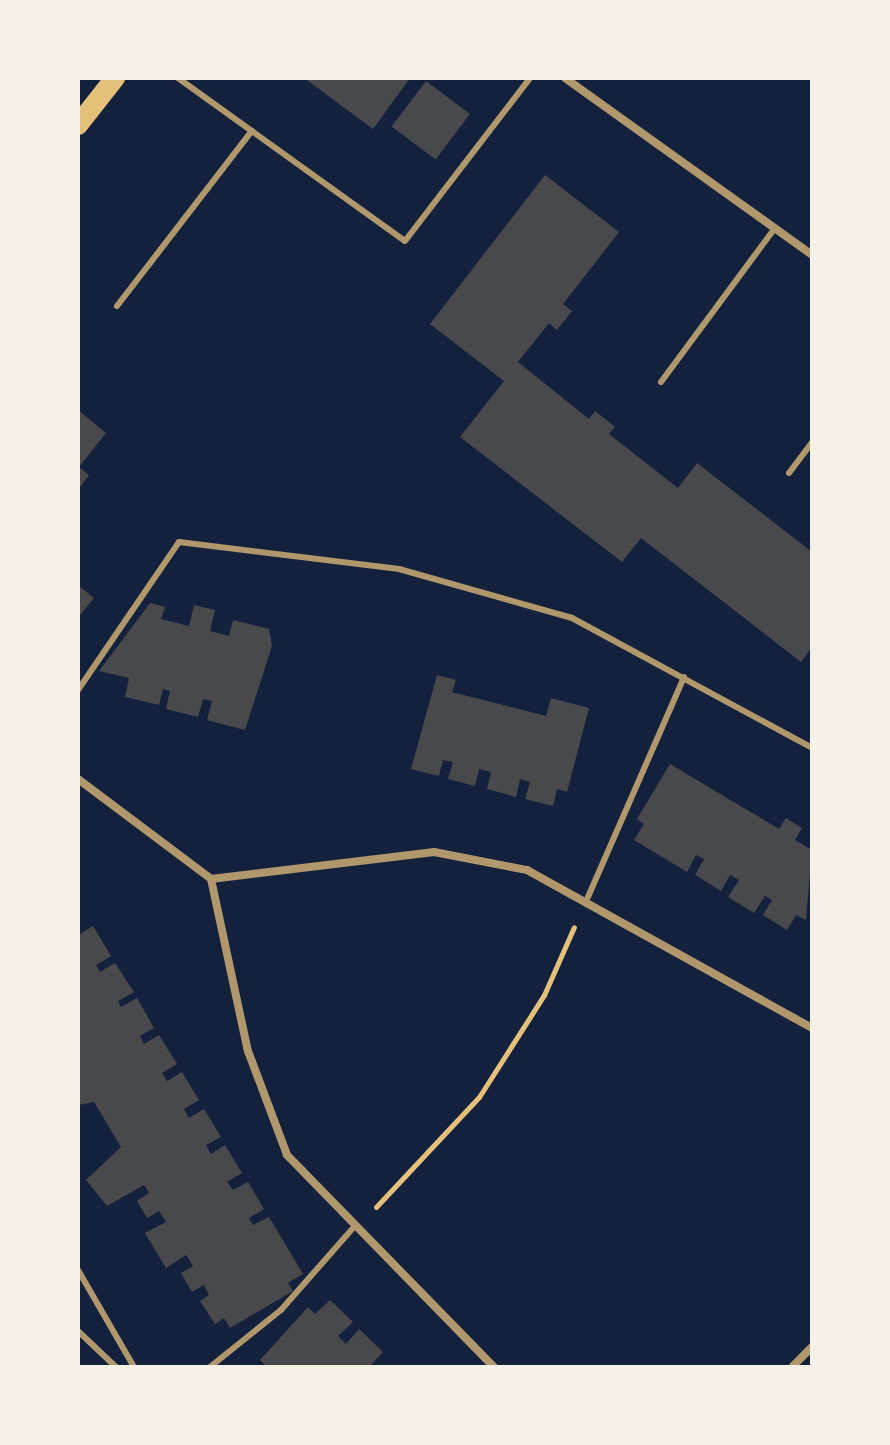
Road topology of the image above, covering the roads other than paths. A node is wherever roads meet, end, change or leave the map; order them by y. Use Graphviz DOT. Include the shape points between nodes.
graph roads {
  1 [pos="115,78"];
  2 [pos="178,78"];
  3 [pos="530,78"];
  4 [pos="565,78"];
  5 [pos="78,125"];
  6 [pos="252,131"];
  7 [pos="775,228"];
  8 [pos="812,255"];
  9 [pos="117,306"];
  10 [pos="661,382"];
  11 [pos="812,443"];
  12 [pos="789,473"];
  13 [pos="684,677"];
  14 [pos="78,690"];
  15 [pos="812,748"];
  16 [pos="78,779"];
  17 [pos="211,879"];
  18 [pos="588,897"];
  19 [pos="812,1028"];
  20 [pos="353,1228"];
  21 [pos="78,1270"];
  22 [pos="78,1331"];
  23 [pos="812,1347"];
  24 [pos="116,1367"];
  25 [pos="134,1367"];
  26 [pos="210,1367"];
  27 [pos="494,1367"];
  28 [pos="792,1367"];
  1 -- 5 [label="main road"];
  2 -- 6 [label="lane"];
  3 -- 6 [label="lane" via="405,241"];
  4 -- 7 [label="street"];
  6 -- 9 [label="lane"];
  7 -- 8 [label="street"];
  7 -- 10 [label="lane"];
  11 -- 12 [label="lane"];
  13 -- 14 [label="lane" via="572,618 466,586 399,569 179,542"];
  13 -- 15 [label="lane"];
  13 -- 18 [label="lane"];
  16 -- 17 [label="street"];
  17 -- 18 [label="street" via="434,852 527,870"];
  17 -- 20 [label="street" via="265,1105 287,1155"];
  18 -- 19 [label="street"];
  20 -- 26 [label="lane" via="281,1310"];
  20 -- 27 [label="street"];
  21 -- 25 [label="lane"];
  22 -- 24 [label="lane"];
  23 -- 28 [label="street"];
}
